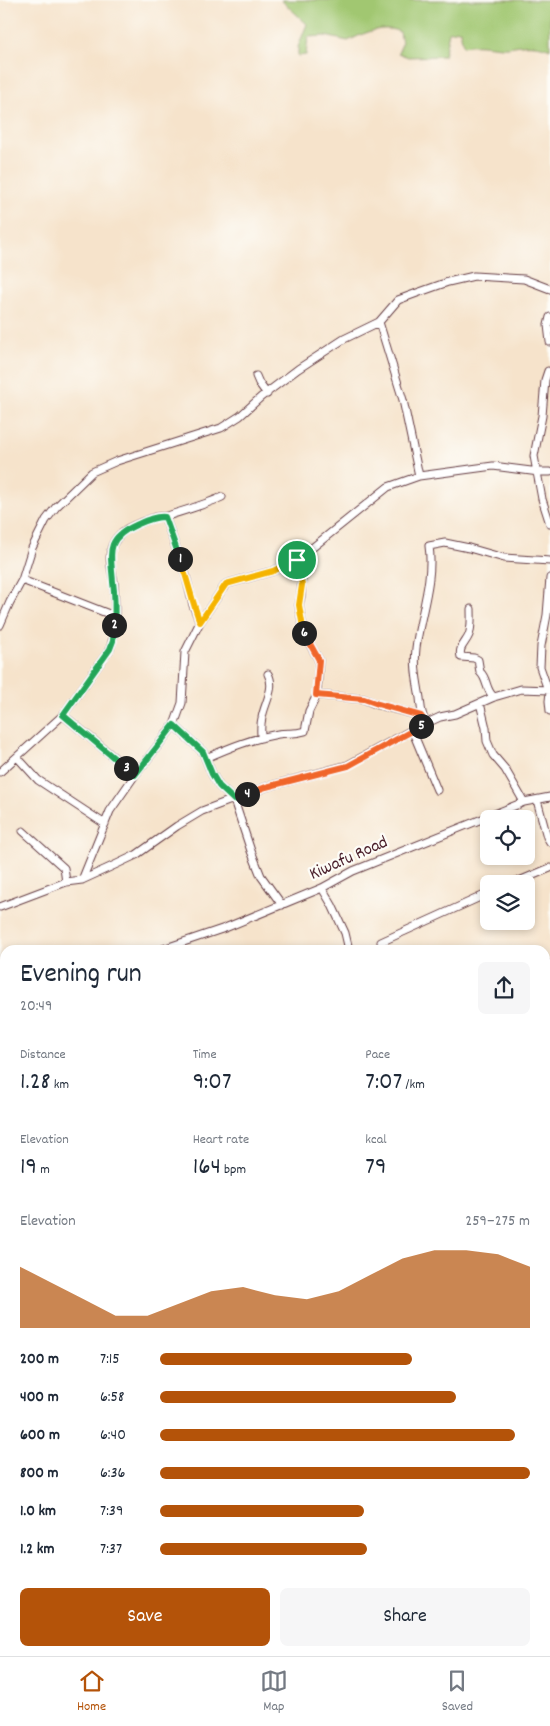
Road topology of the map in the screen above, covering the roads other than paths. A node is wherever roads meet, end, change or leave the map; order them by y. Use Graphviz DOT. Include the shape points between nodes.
graph roads {
  1 [pos="550,289"];
  2 [pos="550,317"];
  3 [pos="379,322"];
  4 [pos="550,342"];
  5 [pos="548,371"];
  6 [pos="256,376"];
  7 [pos="267,394"];
  8 [pos="539,472"];
  9 [pos="550,472"];
  10 [pos="419,476"];
  11 [pos="222,498"];
  12 [pos="165,517"];
  13 [pos="550,524"];
  14 [pos="297,560"];
  15 [pos="550,561"];
  16 [pos="550,578"];
  17 [pos="22,580"];
  18 [pos="471,609"];
  19 [pos="115,611"];
  20 [pos="200,622"];
  21 [pos="0,625"];
  22 [pos="268,674"];
  23 [pos="549,690"];
  24 [pos="316,695"];
  25 [pos="494,697"];
  26 [pos="480,703"];
  27 [pos="550,711"];
  28 [pos="63,715"];
  29 [pos="421,716"];
  30 [pos="426,723"];
  31 [pos="174,725"];
  32 [pos="412,730"];
  33 [pos="261,738"];
  34 [pos="16,758"];
  35 [pos="206,758"];
  36 [pos="0,772"];
  37 [pos="135,775"];
  38 [pos="437,790"];
  39 [pos="550,797"];
  40 [pos="234,800"];
  41 [pos="537,800"];
  42 [pos="524,802"];
  43 [pos="105,824"];
  44 [pos="23,831"];
  45 [pos="550,842"];
  46 [pos="550,868"];
  47 [pos="533,875"];
  48 [pos="82,880"];
  49 [pos="66,882"];
  50 [pos="322,888"];
  51 [pos="480,897"];
  52 [pos="282,905"];
  53 [pos="0,906"];
  54 [pos="381,942"];
  55 [pos="175,945"];
  56 [pos="348,945"];
  1 -- 3 [label="street" via="524,279 474,276 398,300"];
  2 -- 4 [label="street"];
  3 -- 7 [label="street" via="344,339"];
  3 -- 10 [label="street" via="403,400"];
  5 -- 8 [label="street" via="534,456"];
  6 -- 7 [label="street"];
  7 -- 17 [label="street" via="221,428 92,472 46,520 32,548"];
  8 -- 9 [label="street"];
  8 -- 10 [label="street" via="493,466"];
  8 -- 13 [label="street" via="542,499"];
  10 -- 14 [label="street" via="388,487"];
  11 -- 12 [label="street"];
  12 -- 19 [label="street" via="126,530 111,547"];
  12 -- 20 [label="street"];
  14 -- 20 [label="street" via="273,571 226,584"];
  14 -- 24 [label="street" via="302,585 299,605 304,634 319,660"];
  15 -- 29 [label="street" via="504,558 445,543 429,546 429,577 416,649 415,674"];
  16 -- 23 [label="street" via="540,667"];
  17 -- 19 [label="street" via="109,614"];
  17 -- 21 [label="street"];
  18 -- 25 [label="street" via="469,636 461,646 460,655 478,660 480,672"];
  19 -- 28 [label="street" via="110,649"];
  20 -- 31 [label="street" via="185,652 182,703"];
  22 -- 33 [label="street" via="272,685 262,716"];
  23 -- 25 [label="street" via="521,689"];
  23 -- 27 [label="street"];
  24 -- 29 [label="street" via="364,699"];
  24 -- 33 [label="street" via="308,711 305,731"];
  25 -- 26 [label="street"];
  26 -- 30 [label="street"];
  26 -- 42 [label="street" via="486,741"];
  28 -- 34 [label="street"];
  28 -- 37 [label="street"];
  29 -- 30 [label="street"];
  30 -- 32 [label="street"];
  31 -- 35 [label="street" via="194,742"];
  31 -- 37 [label="street"];
  32 -- 38 [label="street"];
  32 -- 40 [label="street" via="348,766 266,787"];
  33 -- 35 [label="street"];
  34 -- 36 [label="street"];
  34 -- 43 [label="street" via="38,780"];
  35 -- 40 [label="street" via="219,786"];
  37 -- 43 [label="street" via="110,811"];
  39 -- 41 [label="street, Kiwafu Road"];
  40 -- 48 [label="street" via="202,811 136,854"];
  40 -- 52 [label="street" via="261,876"];
  41 -- 42 [label="street, Kiwafu Road"];
  41 -- 45 [label="street"];
  42 -- 50 [label="street, Kiwafu Road" via="353,871"];
  43 -- 48 [label="street"];
  44 -- 49 [label="street" via="64,868"];
  46 -- 47 [label="street"];
  48 -- 49 [label="street"];
  49 -- 53 [label="street"];
  50 -- 52 [label="street, Kiwafu Road"];
  50 -- 56 [label="street"];
  51 -- 54 [label="street"];
  52 -- 55 [label="street, Kiwafu Road"];
}
